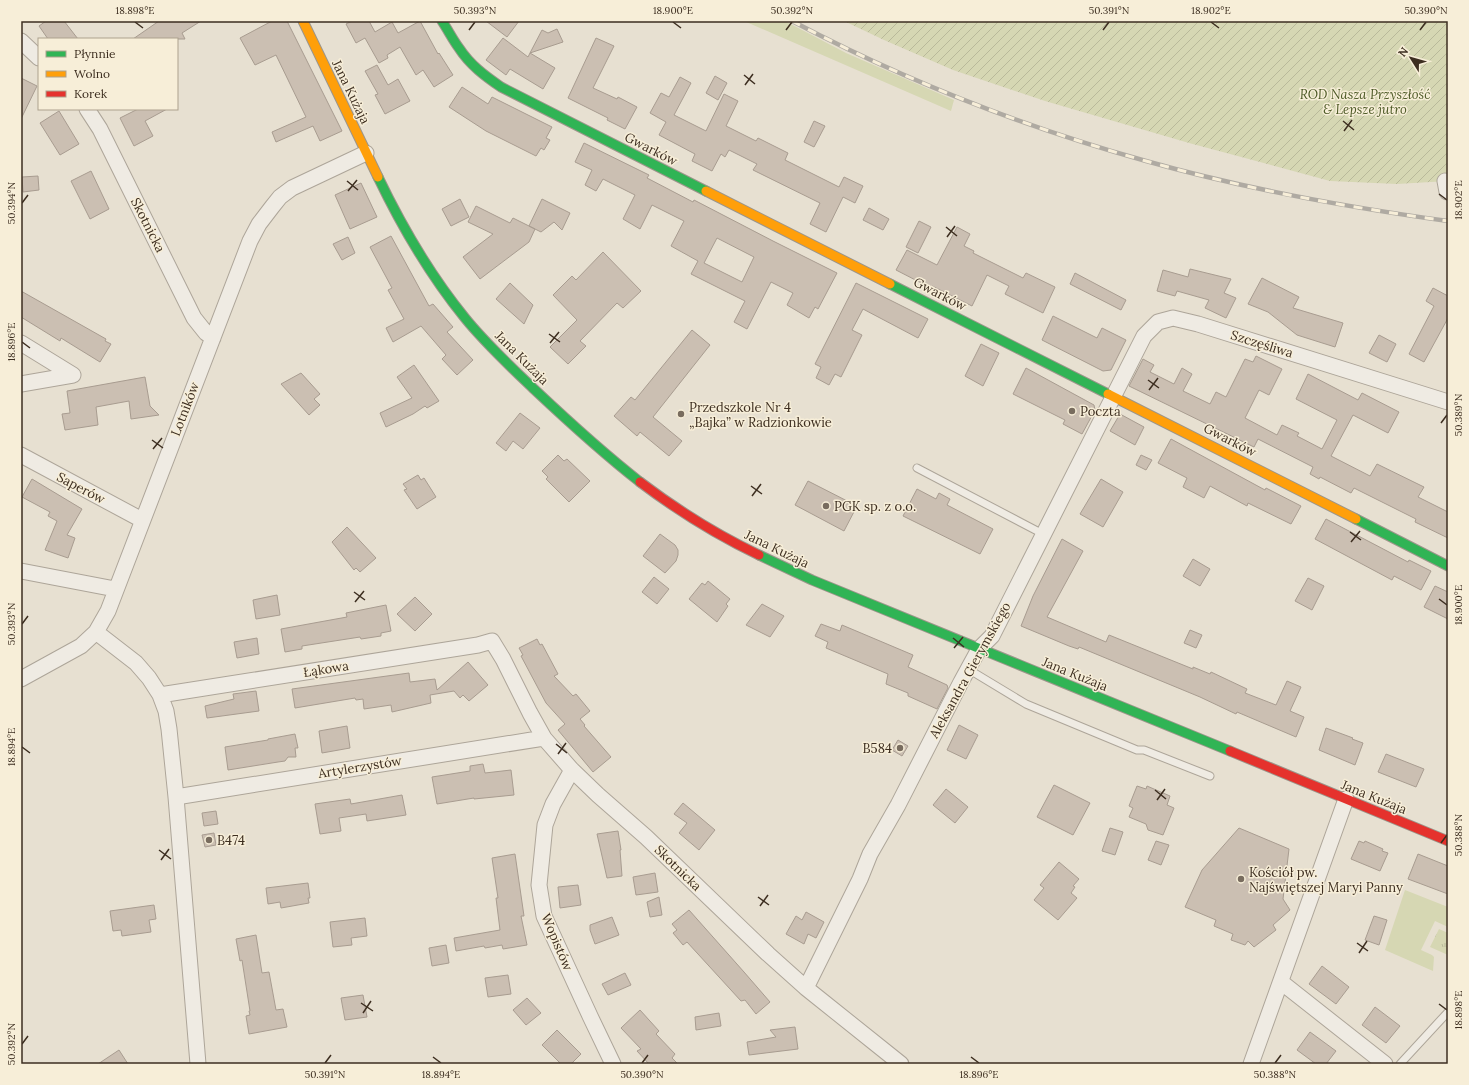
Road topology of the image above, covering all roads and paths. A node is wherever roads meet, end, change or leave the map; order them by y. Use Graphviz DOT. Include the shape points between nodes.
graph roads {
  1 [pos="303,21"];
  2 [pos="442,21"];
  3 [pos="21,41"];
  4 [pos="38,57"];
  5 [pos="88,110"];
  6 [pos="366,153"];
  7 [pos="213,338"];
  8 [pos="21,343"];
  9 [pos="21,384"];
  10 [pos="1114,396"];
  11 [pos="1448,402"];
  12 [pos="21,455"];
  13 [pos="917,468"];
  14 [pos="142,520"];
  15 [pos="1043,534"];
  16 [pos="1448,566"];
  17 [pos="21,572"];
  18 [pos="115,589"];
  19 [pos="96,632"];
  20 [pos="492,641"];
  21 [pos="979,649"];
  22 [pos="968,669"];
  23 [pos="21,679"];
  24 [pos="160,695"];
  25 [pos="544,738"];
  26 [pos="572,770"];
  27 [pos="1210,776"];
  28 [pos="176,797"];
  29 [pos="1346,799"];
  30 [pos="1448,840"];
  31 [pos="1281,982"];
  32 [pos="806,988"];
  33 [pos="1448,1012"];
  34 [pos="198,1064"];
  35 [pos="613,1064"];
  36 [pos="900,1064"];
  37 [pos="1251,1064"];
  38 [pos="1385,1064"];
  39 [pos="1400,1064"];
  1 -- 6 [label="street, Jana Kużaja"];
  2 -- 10 [label="street, Gwarków" via="474,68 508,91"];
  3 -- 4 [label="street"];
  5 -- 7 [label="street, Skotnicka" via="100,129 194,318"];
  6 -- 7 [label="street, Lotników" via="292,188 280,197 259,224 250,241"];
  6 -- 21 [label="street, Jana Kużaja" via="405,232 466,319 500,356 563,416 642,483 700,523 774,563"];
  7 -- 14 [label="street, Lotników"];
  8 -- 9 [label="street" via="73,375"];
  10 -- 11 [label="street, Szczęśliwa" via="1144,336 1158,322 1173,318"];
  10 -- 15 [label="street, Aleksandra Gierymskiego"];
  10 -- 16 [label="street, Gwarków"];
  12 -- 14 [label="street, Saperów"];
  13 -- 15 [label="lane"];
  14 -- 18 [label="street, Lotników"];
  15 -- 21 [label="street, Aleksandra Gierymskiego" via="992,636"];
  17 -- 18 [label="street"];
  18 -- 19 [label="street, Lotników" via="108,611"];
  19 -- 23 [label="street, Lotników" via="81,646"];
  19 -- 24 [label="street" via="136,663"];
  20 -- 24 [label="street, Łąkowa"];
  20 -- 25 [label="street, Skotnicka"];
  21 -- 22 [label="street, Aleksandra Gierymskiego"];
  21 -- 29 [label="street, Jana Kużaja"];
  22 -- 27 [label="lane" via="1026,704 1137,750 1144,750"];
  22 -- 32 [label="street, Aleksandra Gierymskiego" via="870,854"];
  24 -- 28 [label="street" via="169,729"];
  25 -- 26 [label="street, Skotnicka"];
  25 -- 28 [label="street, Artylerzystów"];
  26 -- 32 [label="street, Skotnicka"];
  26 -- 35 [label="street, Wopistów" via="553,804 545,825 539,886 544,916"];
  28 -- 34 [label="street"];
  29 -- 30 [label="street, Jana Kużaja"];
  29 -- 31 [label="street"];
  31 -- 37 [label="street"];
  31 -- 38 [label="street"];
  32 -- 36 [label="street, Skotnicka"];
  33 -- 39 [label="lane"];
}
